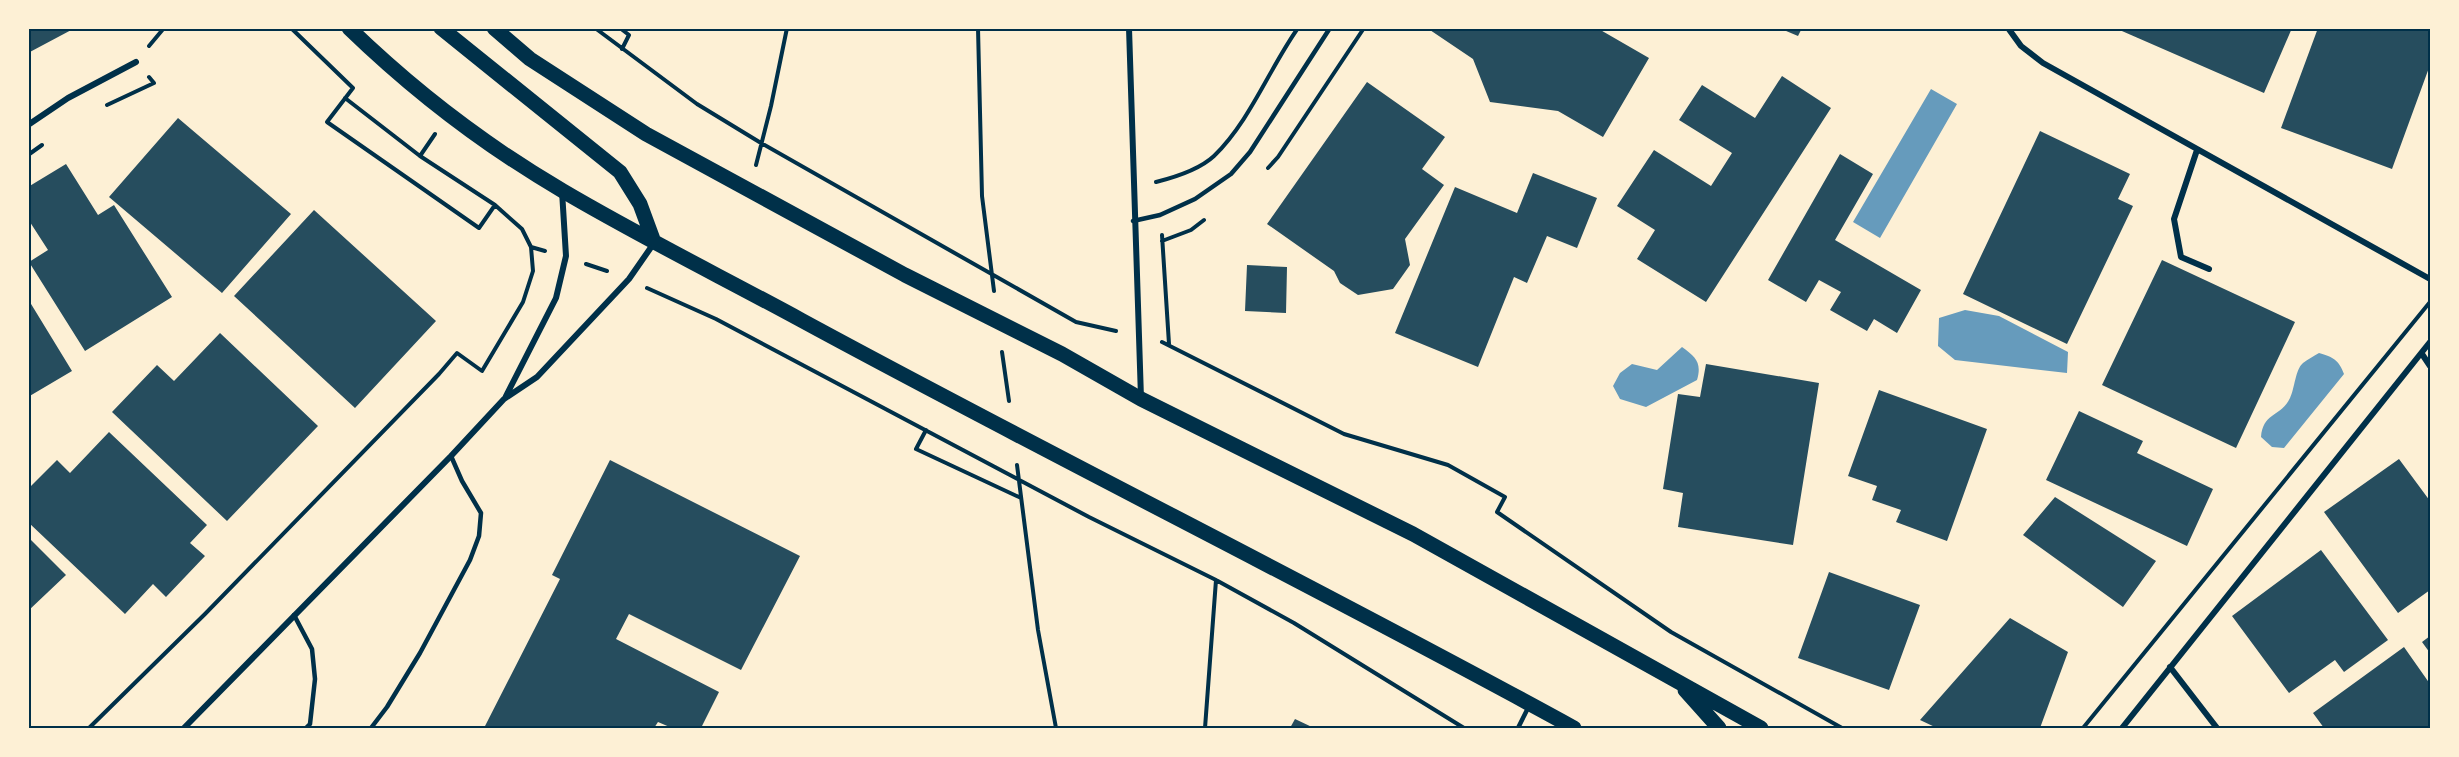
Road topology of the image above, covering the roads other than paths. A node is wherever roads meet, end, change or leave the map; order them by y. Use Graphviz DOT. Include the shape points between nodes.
graph roads {
  1 [pos="349,28"];
  2 [pos="441,28"];
  3 [pos="494,28"];
  4 [pos="1129,28"];
  5 [pos="1330,28"];
  6 [pos="2008,28"];
  7 [pos="136,62"];
  8 [pos="28,125"];
  9 [pos="2197,150"];
  10 [pos="562,190"];
  11 [pos="1133,221"];
  12 [pos="654,242"];
  13 [pos="2209,269"];
  14 [pos="2430,279"];
  15 [pos="2430,342"];
  16 [pos="2422,354"];
  17 [pos="2430,366"];
  18 [pos="504,399"];
  19 [pos="1141,399"];
  20 [pos="451,456"];
  21 [pos="294,615"];
  22 [pos="2170,668"];
  23 [pos="1677,681"];
  24 [pos="1530,704"];
  25 [pos="184,729"];
  26 [pos="306,729"];
  27 [pos="371,729"];
  28 [pos="1518,729"];
  29 [pos="1574,729"];
  30 [pos="1719,729"];
  31 [pos="1761,729"];
  32 [pos="2122,729"];
  33 [pos="2217,729"];
  1 -- 10 [label="main road" via="383,61 467,127"];
  2 -- 12 [label="main road" via="620,171 640,204"];
  3 -- 19 [label="main road" via="547,71 646,134"];
  4 -- 11 [label="street"];
  5 -- 11 [label="lane" via="1250,152 1231,174 1195,199 1160,215"];
  6 -- 9 [label="street" via="2021,46 2043,63"];
  7 -- 8 [label="street" via="68,98"];
  9 -- 13 [label="street" via="2174,219 2181,257"];
  9 -- 14 [label="street"];
  10 -- 12 [label="main road"];
  10 -- 18 [label="street" via="566,256 556,298"];
  11 -- 19 [label="street"];
  12 -- 18 [label="street" via="629,279 537,377"];
  12 -- 24 [label="main road"];
  15 -- 16 [label="street"];
  16 -- 17 [label="street"];
  16 -- 22 [label="street"];
  18 -- 20 [label="street"];
  19 -- 23 [label="main road" via="1423,539"];
  20 -- 21 [label="street"];
  20 -- 27 [label="lane" via="481,513 479,536 420,653"];
  21 -- 25 [label="street"];
  21 -- 26 [label="lane" via="312,649 315,679 310,724"];
  22 -- 32 [label="street"];
  22 -- 33 [label="street"];
  23 -- 30 [label="main road"];
  23 -- 31 [label="main road"];
  24 -- 28 [label="lane"];
  24 -- 29 [label="main road"];
}
